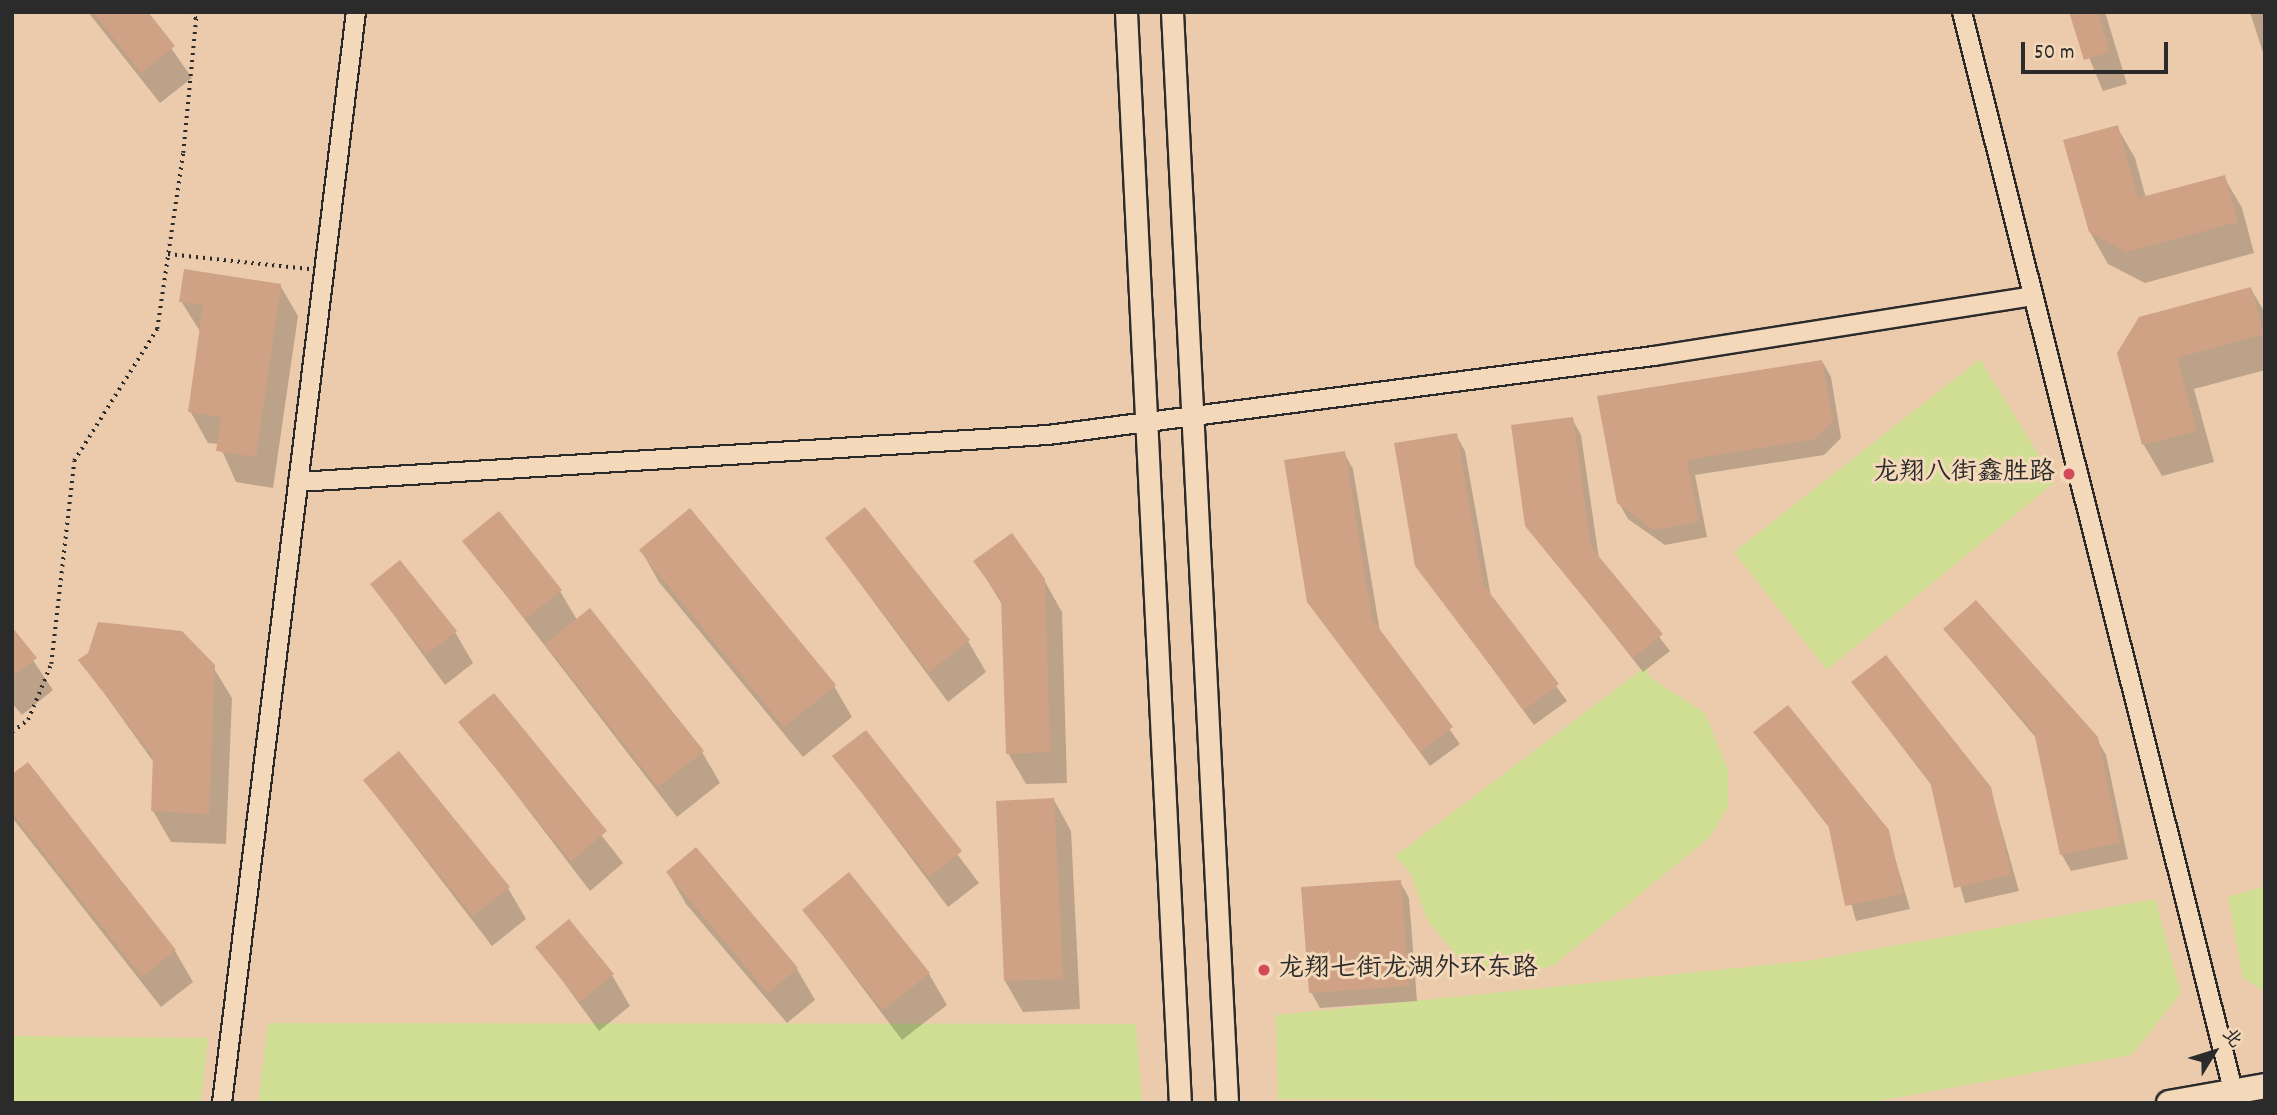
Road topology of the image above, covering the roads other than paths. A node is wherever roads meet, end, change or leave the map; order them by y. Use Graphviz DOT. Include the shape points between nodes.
graph roads {
  1 [pos="356,12"];
  2 [pos="1126,12"];
  3 [pos="1172,12"];
  4 [pos="1962,12"];
  5 [pos="2033,296"];
  6 [pos="1192,417"];
  7 [pos="1146,423"];
  8 [pos="298,482"];
  9 [pos="2265,1086"];
  10 [pos="2235,1097"];
  11 [pos="222,1103"];
  12 [pos="1180,1103"];
  13 [pos="1227,1103"];
  14 [pos="2169,1103"];
  1 -- 8 [label="street"];
  2 -- 7 [label="street"];
  3 -- 6 [label="street"];
  4 -- 5 [label="street"];
  5 -- 6 [label="street" via="1654,356"];
  5 -- 10 [label="street"];
  6 -- 7 [label="street"];
  6 -- 13 [label="street"];
  7 -- 8 [label="street" via="1048,435"];
  7 -- 12 [label="street"];
  8 -- 11 [label="street"];
  9 -- 10 [label="main road"];
  10 -- 14 [label="main road"];
}
